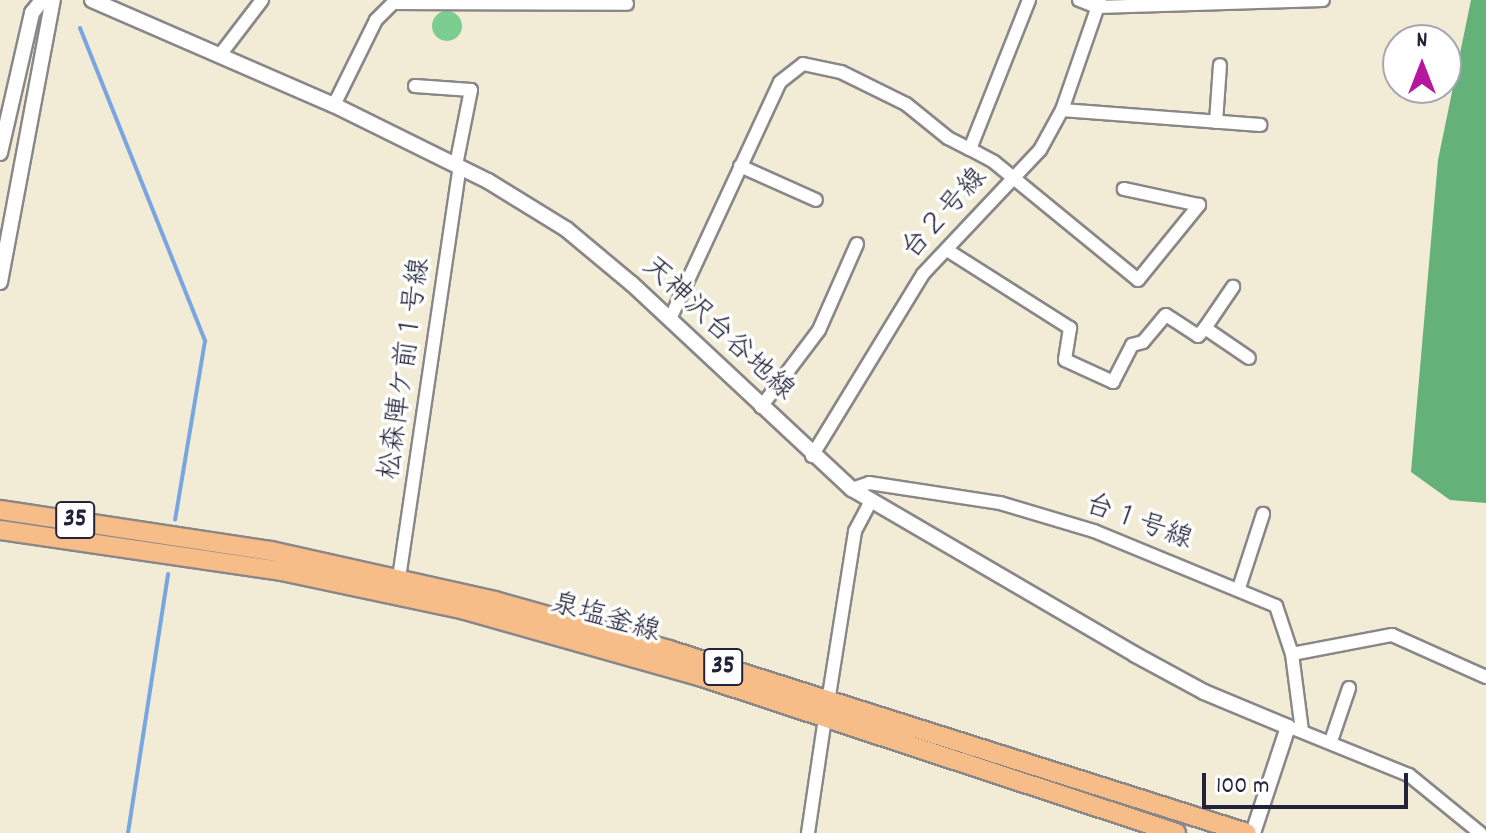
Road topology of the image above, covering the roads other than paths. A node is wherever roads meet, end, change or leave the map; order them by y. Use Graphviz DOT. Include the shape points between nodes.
graph roads {
  1 [pos="42,0"];
  2 [pos="53,0"];
  3 [pos="92,0"];
  4 [pos="262,0"];
  5 [pos="1029,0"];
  6 [pos="1079,0"];
  7 [pos="1323,0"];
  8 [pos="1287,1"];
  9 [pos="394,2"];
  10 [pos="1181,2"];
  11 [pos="627,4"];
  12 [pos="1099,4"];
  13 [pos="220,55"];
  14 [pos="1220,65"];
  15 [pos="415,86"];
  16 [pos="334,105"];
  17 [pos="1062,110"];
  18 [pos="1216,122"];
  19 [pos="1260,125"];
  20 [pos="970,149"];
  21 [pos="0,153"];
  22 [pos="458,166"];
  23 [pos="740,166"];
  24 [pos="1011,178"];
  25 [pos="1124,189"];
  26 [pos="816,200"];
  27 [pos="857,244"];
  28 [pos="947,250"];
  29 [pos="0,282"];
  30 [pos="1233,287"];
  31 [pos="670,319"];
  32 [pos="1205,328"];
  33 [pos="1249,358"];
  34 [pos="761,407"];
  35 [pos="812,456"];
  36 [pos="852,489"];
  37 [pos="871,501"];
  38 [pos="0,510"];
  39 [pos="1263,514"];
  40 [pos="0,530"];
  41 [pos="399,578"];
  42 [pos="1239,588"];
  43 [pos="1292,654"];
  44 [pos="1486,677"];
  45 [pos="1349,688"];
  46 [pos="827,710"];
  47 [pos="1295,729"];
  48 [pos="1331,741"];
  49 [pos="1483,832"];
  50 [pos="808,833"];
  51 [pos="1176,833"];
  52 [pos="1247,833"];
  53 [pos="1253,833"];
  1 -- 21 [label="street" via="32,13"];
  2 -- 29 [label="street"];
  3 -- 13 [label="street, 天神沢台谷地線"];
  4 -- 13 [label="street"];
  5 -- 20 [label="street"];
  6 -- 12 [label="street"];
  7 -- 8 [label="street"];
  8 -- 10 [label="street"];
  9 -- 11 [label="street"];
  9 -- 16 [label="street" via="376,20"];
  10 -- 12 [label="street"];
  12 -- 17 [label="street, 台２号線"];
  13 -- 16 [label="street, 天神沢台谷地線"];
  14 -- 18 [label="street"];
  15 -- 22 [label="street, 松森陣ケ前１号線" via="471,90"];
  16 -- 22 [label="street, 天神沢台谷地線"];
  17 -- 18 [label="street"];
  17 -- 24 [label="street, 台２号線" via="1040,150"];
  18 -- 19 [label="street"];
  20 -- 23 [label="street" via="906,104 841,72 803,64 780,82"];
  20 -- 24 [label="street"];
  22 -- 31 [label="street, 天神沢台谷地線" via="566,229"];
  22 -- 41 [label="street, 松森陣ケ前１号線"];
  23 -- 26 [label="street"];
  23 -- 31 [label="street"];
  24 -- 25 [label="street" via="1138,280 1199,205"];
  24 -- 28 [label="street, 台２号線"];
  27 -- 34 [label="street" via="819,330"];
  28 -- 32 [label="street" via="1070,328 1065,360 1113,382 1132,345 1143,342 1166,315 1198,336"];
  28 -- 35 [label="street, 台２号線" via="923,274"];
  30 -- 32 [label="street"];
  31 -- 34 [label="street, 天神沢台谷地線"];
  32 -- 33 [label="street"];
  34 -- 35 [label="street, 天神沢台谷地線"];
  35 -- 36 [label="street, 天神沢台谷地線"];
  36 -- 37 [label="street, 天神沢台谷地線"];
  36 -- 42 [label="street, 台１号線" via="869,483 1000,503 1094,531"];
  37 -- 46 [label="street" via="855,531"];
  37 -- 47 [label="street, 天神沢台谷地線" via="1148,662"];
  38 -- 41 [label="main road, 泉塩釜線 / 35" via="189,538"];
  39 -- 42 [label="street"];
  40 -- 46 [label="main road, 泉塩釜線 / 35" via="370,588"];
  41 -- 46 [label="main road, 泉塩釜線 / 35" via="669,650"];
  42 -- 43 [label="street, 台１号線" via="1276,606"];
  43 -- 44 [label="street" via="1392,635"];
  43 -- 47 [label="street, 台１号線"];
  45 -- 48 [label="street"];
  46 -- 50 [label="street"];
  46 -- 51 [label="main road, 泉塩釜線 / 35"];
  46 -- 52 [label="main road, 泉塩釜線 / 35"];
  47 -- 48 [label="street"];
  47 -- 53 [label="street"];
  48 -- 49 [label="street" via="1430,787"];
}
